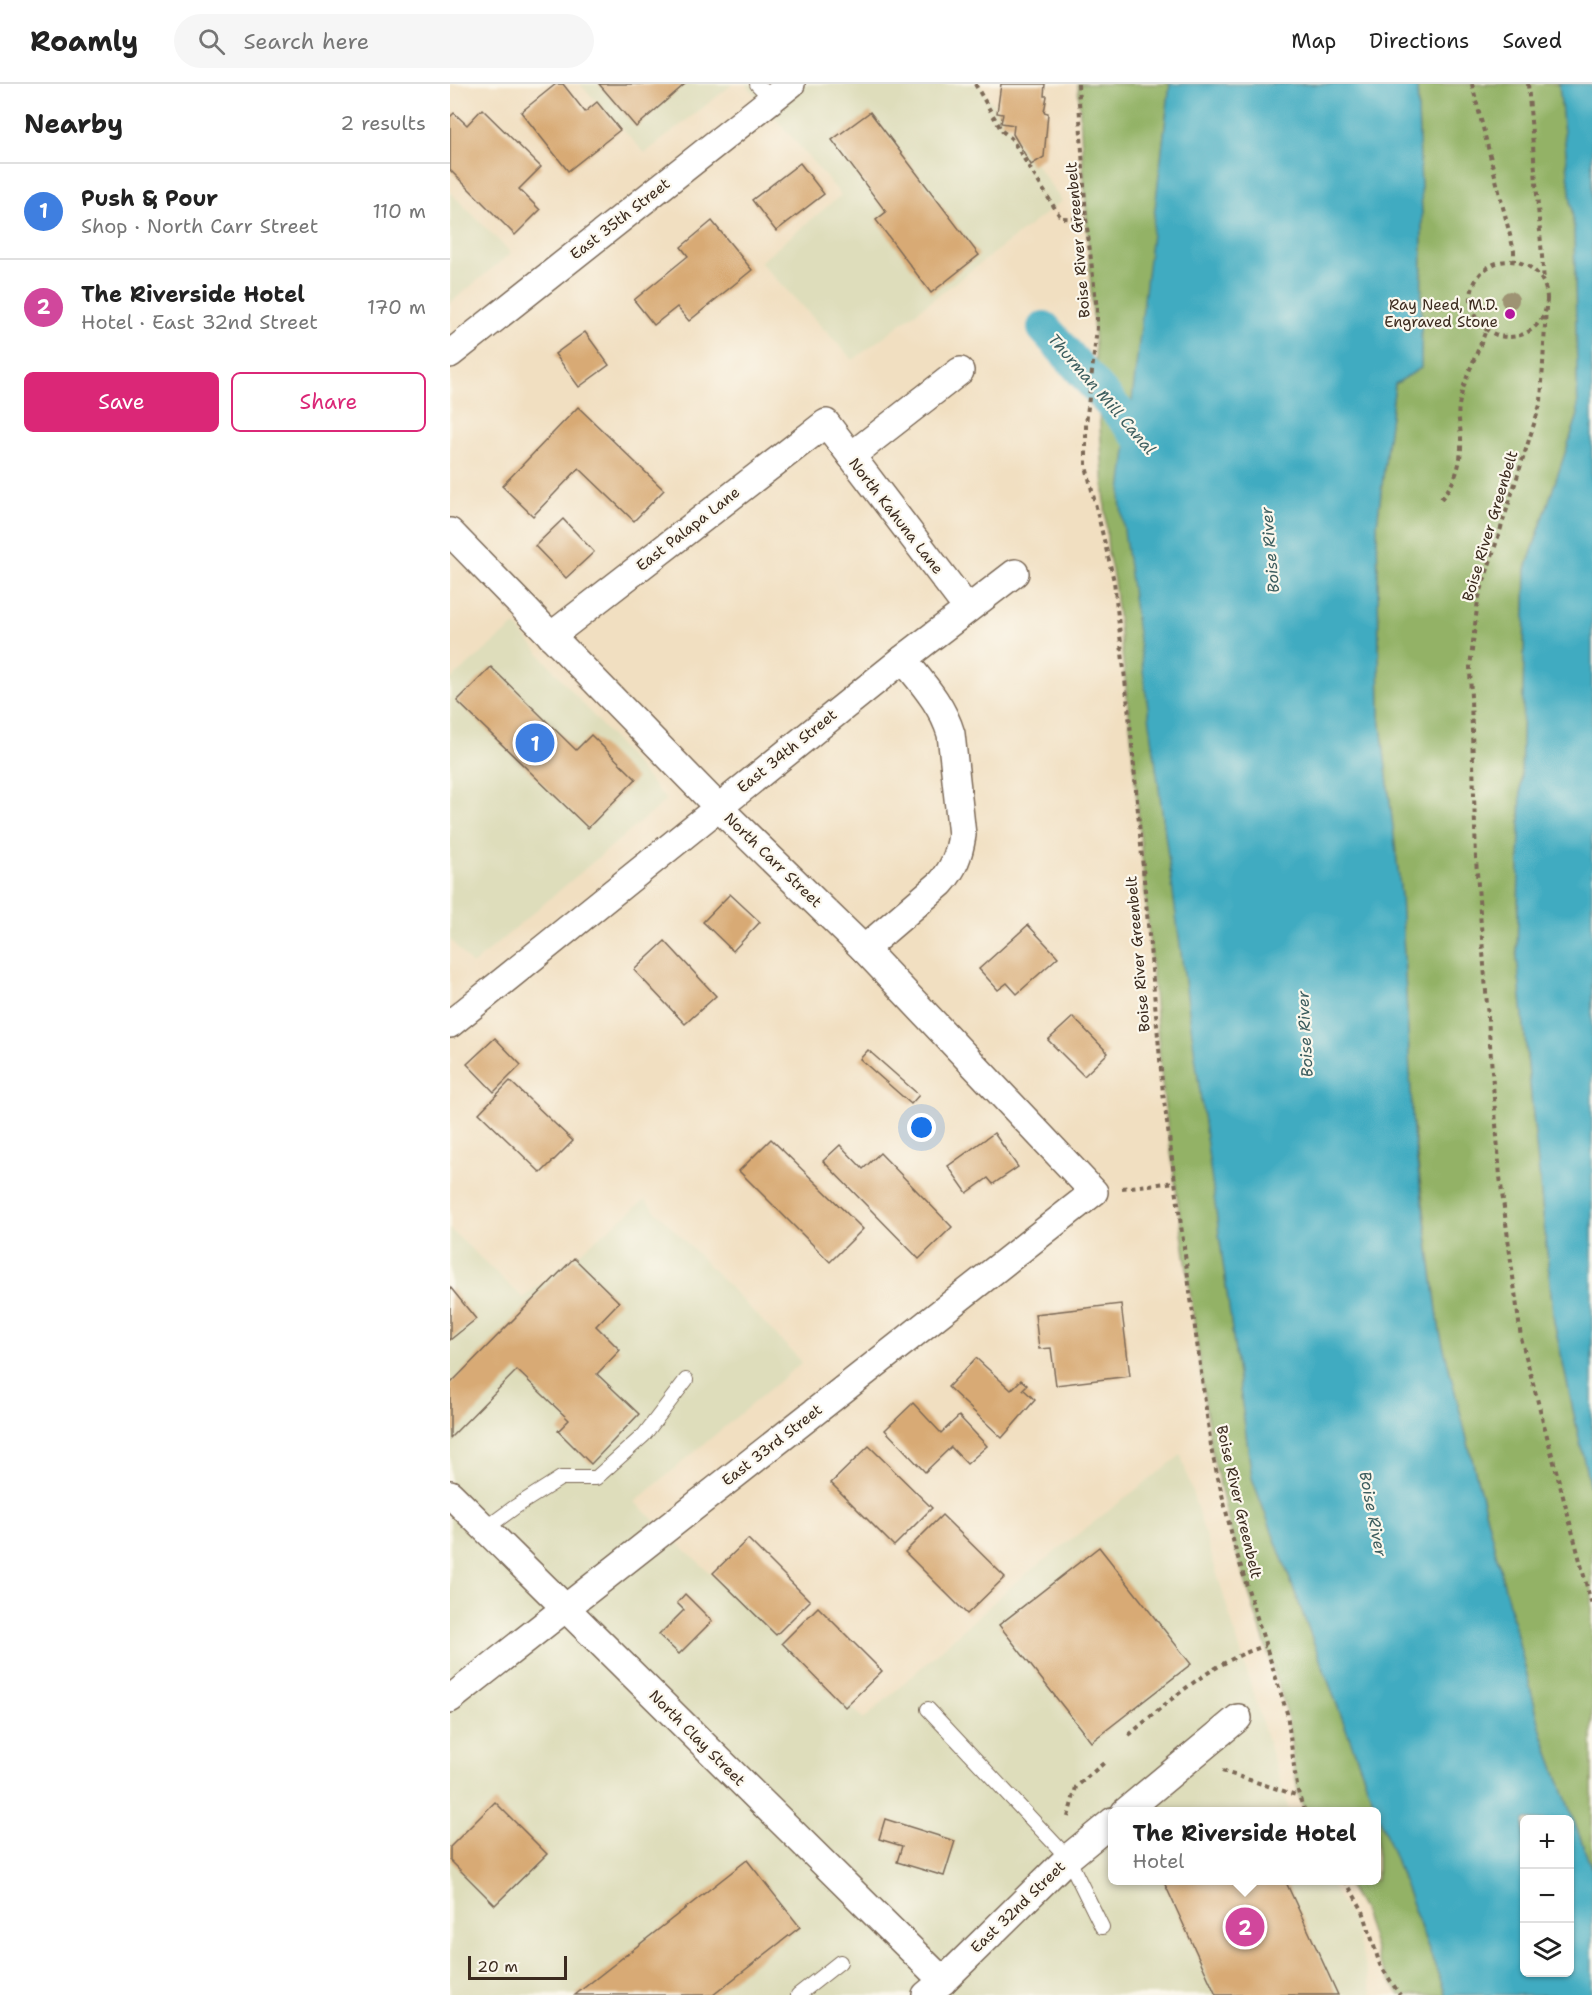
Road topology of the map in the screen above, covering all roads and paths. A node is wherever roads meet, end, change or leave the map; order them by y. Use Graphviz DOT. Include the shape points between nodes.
graph roads {
  1 [pos="975,84"];
  2 [pos="1078,84"];
  3 [pos="1472,84"];
  4 [pos="1528,84"];
  5 [pos="773,89"];
  6 [pos="1086,219"];
  7 [pos="1514,261"];
  8 [pos="1544,283"];
  9 [pos="1546,308"];
  10 [pos="1486,330"];
  11 [pos="450,354"];
  12 [pos="960,371"];
  13 [pos="826,423"];
  14 [pos="851,456"];
  15 [pos="1441,499"];
  16 [pos="450,532"];
  17 [pos="1015,573"];
  18 [pos="968,608"];
  19 [pos="551,636"];
  20 [pos="903,659"];
  21 [pos="718,807"];
  22 [pos="864,949"];
  23 [pos="450,1024"];
  24 [pos="1175,1182"];
  25 [pos="1094,1192"];
  26 [pos="686,1380"];
  27 [pos="450,1494"];
  28 [pos="485,1529"];
  29 [pos="1592,1606"];
  30 [pos="565,1608"];
  31 [pos="1265,1646"];
  32 [pos="450,1699"];
  33 [pos="928,1709"];
  34 [pos="1238,1718"];
  35 [pos="1129,1735"];
  36 [pos="1189,1759"];
  37 [pos="1105,1762"];
  38 [pos="1299,1796"];
  39 [pos="1131,1807"];
  40 [pos="1303,1807"];
  41 [pos="1068,1818"];
  42 [pos="1108,1825"];
  43 [pos="1068,1858"];
  44 [pos="1347,1885"];
  45 [pos="1102,1928"];
  46 [pos="840,1962"];
  47 [pos="934,1988"];
  48 [pos="798,1995"];
  49 [pos="1400,1995"];
  1 -- 6 [label="path" via="1061,218"];
  2 -- 6 [label="path, Boise River Greenbelt"];
  3 -- 7 [label="path"];
  4 -- 8 [label="path, Boise River Greenbelt"];
  5 -- 11 [label="street, East 35th Street"];
  6 -- 24 [label="path, Boise River Greenbelt" via="1097,309 1086,466 1114,581 1162,1094"];
  7 -- 8 [label="path" via="1536,272"];
  7 -- 10 [label="path" via="1490,266 1473,284 1471,310"];
  8 -- 9 [label="path, Boise River Greenbelt"];
  9 -- 10 [label="path" via="1534,329 1522,336 1497,336"];
  9 -- 29 [label="path, Boise River Greenbelt" via="1541,402 1478,600 1470,667 1476,859 1500,1177 1521,1338"];
  10 -- 15 [label="path" via="1458,408 1460,468"];
  12 -- 14 [label="street"];
  13 -- 14 [label="street, North Kahuna Lane"];
  13 -- 19 [label="street, East Palapa Lane"];
  14 -- 18 [label="street, North Kahuna Lane"];
  16 -- 19 [label="street, North Carr Street"];
  17 -- 18 [label="street, East 34th Street"];
  18 -- 20 [label="street, East 34th Street"];
  19 -- 21 [label="street, North Carr Street"];
  20 -- 21 [label="street, East 34th Street"];
  20 -- 22 [label="street" via="947,718 962,835 960,850 941,883"];
  21 -- 22 [label="street, North Carr Street"];
  21 -- 23 [label="street, East 34th Street"];
  22 -- 25 [label="street, North Carr Street"];
  24 -- 25 [label="path"];
  24 -- 31 [label="path, Boise River Greenbelt" via="1212,1453"];
  25 -- 30 [label="street, East 33rd Street"];
  26 -- 28 [label="lane" via="644,1435 596,1478 561,1478"];
  27 -- 28 [label="street, North Clay Street"];
  28 -- 30 [label="street, North Clay Street"];
  30 -- 32 [label="street, East 33rd Street"];
  30 -- 47 [label="street, North Clay Street"];
  31 -- 35 [label="path" via="1228,1660"];
  31 -- 38 [label="path, Boise River Greenbelt" via="1287,1713"];
  33 -- 43 [label="lane"];
  34 -- 36 [label="street"];
  36 -- 38 [label="path"];
  36 -- 39 [label="street"];
  37 -- 41 [label="path" via="1076,1787"];
  38 -- 40 [label="path, Boise River Greenbelt"];
  42 -- 43 [label="street, East 32nd Street"];
  43 -- 45 [label="lane"];
  43 -- 47 [label="street, East 32nd Street"];
  44 -- 49 [label="path" via="1363,1911 1380,1965"];
  46 -- 48 [label="lane"];
}
